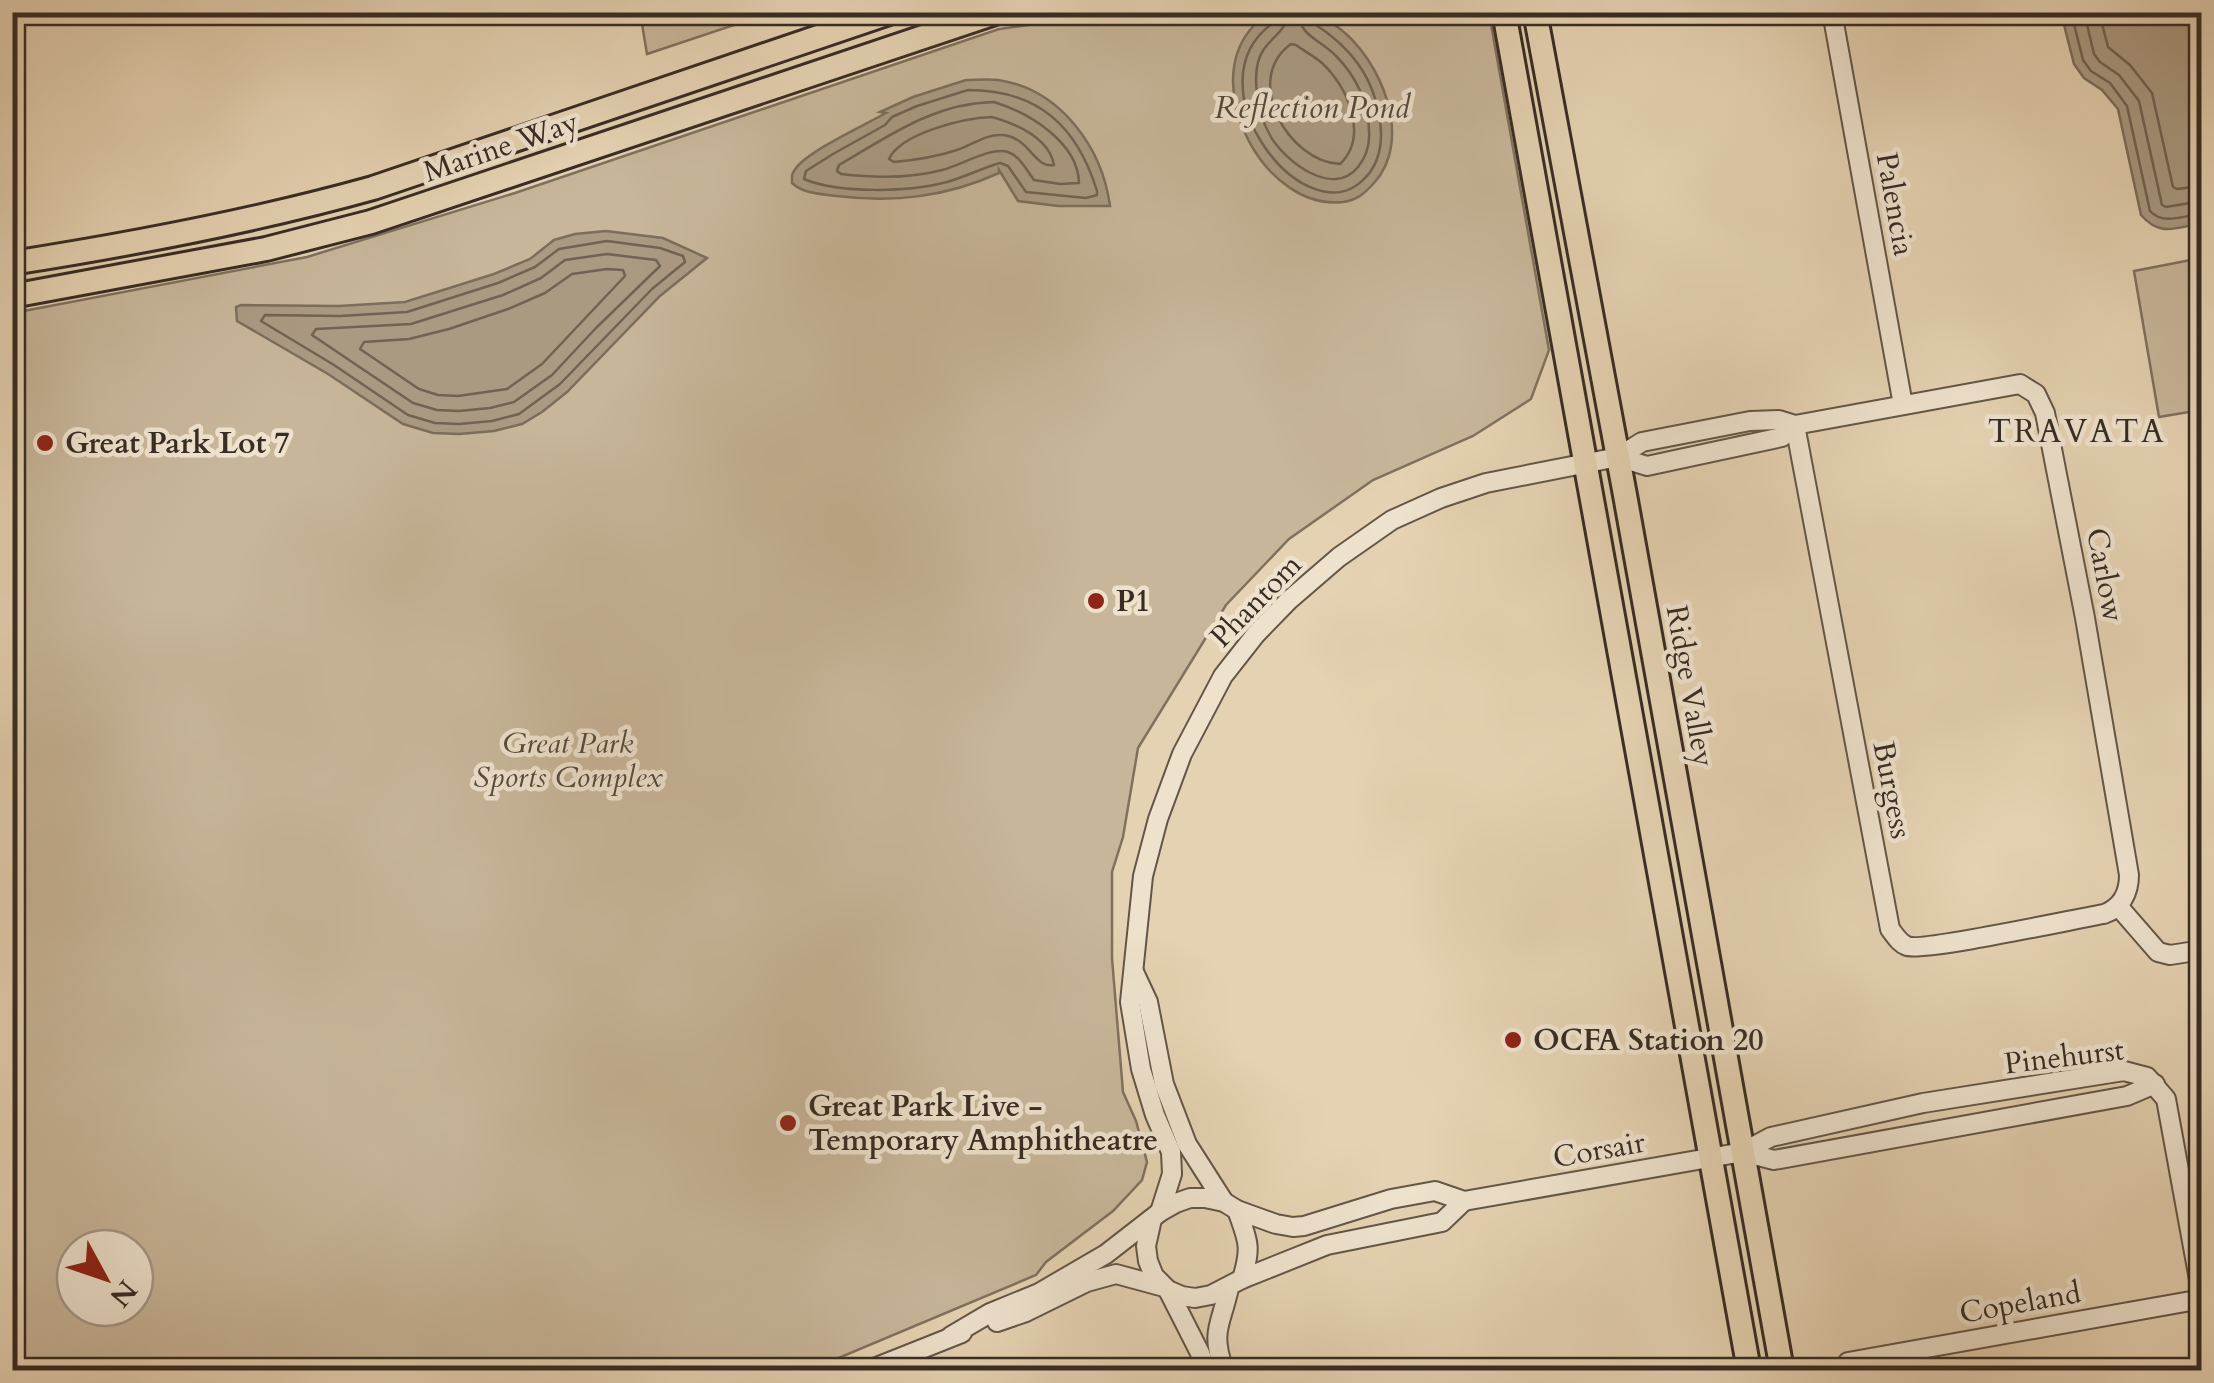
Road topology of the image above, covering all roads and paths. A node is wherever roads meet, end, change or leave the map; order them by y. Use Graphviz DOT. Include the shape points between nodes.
graph roads {
  1 [pos="892,12"];
  2 [pos="998,12"];
  3 [pos="1504,12"];
  4 [pos="1535,12"];
  5 [pos="1832,12"];
  6 [pos="12,263"];
  7 [pos="12,296"];
  8 [pos="1903,405"];
  9 [pos="1795,425"];
  10 [pos="1618,456"];
  11 [pos="1586,463"];
  12 [pos="2118,906"];
  13 [pos="2202,950"];
  14 [pos="1134,972"];
  15 [pos="2155,1084"];
  16 [pos="1743,1152"];
  17 [pos="1711,1158"];
  18 [pos="1464,1202"];
  19 [pos="1230,1206"];
  20 [pos="1156,1215"];
  21 [pos="1235,1283"];
  22 [pos="1166,1289"];
  23 [pos="2202,1297"];
  24 [pos="951,1336"];
  25 [pos="1848,1362"];
  26 [pos="868,1370"];
  27 [pos="1206,1370"];
  28 [pos="1224,1370"];
  29 [pos="1749,1370"];
  30 [pos="1782,1370"];
  1 -- 6 [label="main road, Marine Way" via="311,206"];
  2 -- 7 [label="main road, Marine Way" via="372,222 266,250"];
  3 -- 11 [label="main road, Ridge Valley"];
  4 -- 10 [label="main road, Ridge Valley"];
  5 -- 8 [label="street, Palencia"];
  8 -- 9 [label="street, Carlow"];
  8 -- 12 [label="street, Carlow" via="2020,384 2036,394 2045,413 2129,875"];
  9 -- 10 [label="street, Carlow" via="1782,437 1647,466"];
  9 -- 12 [label="street, Burgess" via="1890,929 1918,948"];
  10 -- 11 [label="street, Phantom"];
  10 -- 16 [label="main road, Ridge Valley"];
  11 -- 14 [label="street, Phantom" via="1486,483 1392,520 1340,556 1256,634 1223,676 1170,782 1144,876"];
  11 -- 17 [label="main road, Ridge Valley"];
  12 -- 13 [label="street" via="2158,952"];
  14 -- 19 [label="street, Phantom" via="1187,1144"];
  14 -- 20 [label="street, Phantom" via="1130,1002 1141,1069 1171,1152 1172,1174"];
  15 -- 16 [label="street, Pinehurst" via="2127,1096 1774,1160"];
  15 -- 16 [label="street, Pinehurst" via="2124,1072 1923,1103 1770,1137"];
  15 -- 23 [label="street" via="2166,1098"];
  16 -- 17 [label="street, Corsair"];
  16 -- 30 [label="main road, Ridge Valley"];
  17 -- 18 [label="street, Corsair"];
  17 -- 29 [label="main road, Ridge Valley"];
  18 -- 19 [label="street, Corsair" via="1435,1191 1304,1226 1276,1224"];
  18 -- 21 [label="street, Corsair" via="1442,1222 1327,1245"];
  19 -- 20 [label="street" via="1190,1198"];
  19 -- 21 [label="street" via="1248,1237 1249,1257"];
  20 -- 22 [label="street" via="1148,1261"];
  20 -- 24 [label="street" via="1086,1266"];
  21 -- 22 [label="street" via="1195,1298"];
  21 -- 28 [label="street" via="1217,1330"];
  22 -- 24 [label="street" via="1116,1274"];
  22 -- 27 [label="street"];
  23 -- 25 [label="street, Copeland"];
  24 -- 26 [label="street"];
}
